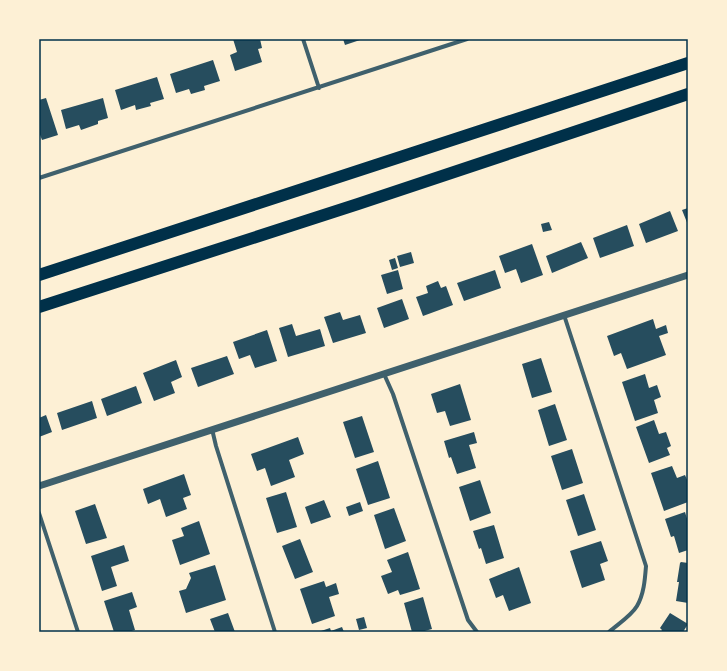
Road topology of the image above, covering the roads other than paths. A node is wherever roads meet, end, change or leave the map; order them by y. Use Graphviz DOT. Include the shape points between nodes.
graph roads {
  1 [pos="303,39"];
  2 [pos="468,39"];
  3 [pos="688,63"];
  4 [pos="319,88"];
  5 [pos="688,94"];
  6 [pos="39,178"];
  7 [pos="39,275"];
  8 [pos="688,275"];
  9 [pos="39,307"];
  10 [pos="564,315"];
  11 [pos="384,374"];
  12 [pos="212,429"];
  13 [pos="39,486"];
  14 [pos="39,513"];
  15 [pos="78,632"];
  16 [pos="275,632"];
  17 [pos="477,632"];
  18 [pos="609,632"];
  1 -- 4 [label="street"];
  2 -- 4 [label="street"];
  3 -- 7 [label="highway"];
  4 -- 6 [label="street"];
  5 -- 9 [label="highway"];
  8 -- 10 [label="street"];
  10 -- 11 [label="street"];
  10 -- 18 [label="street" via="646,566 644,587 637,606"];
  11 -- 12 [label="street"];
  11 -- 17 [label="street" via="393,394 468,620"];
  12 -- 13 [label="street"];
  12 -- 16 [label="street"];
  14 -- 15 [label="street"];
}
